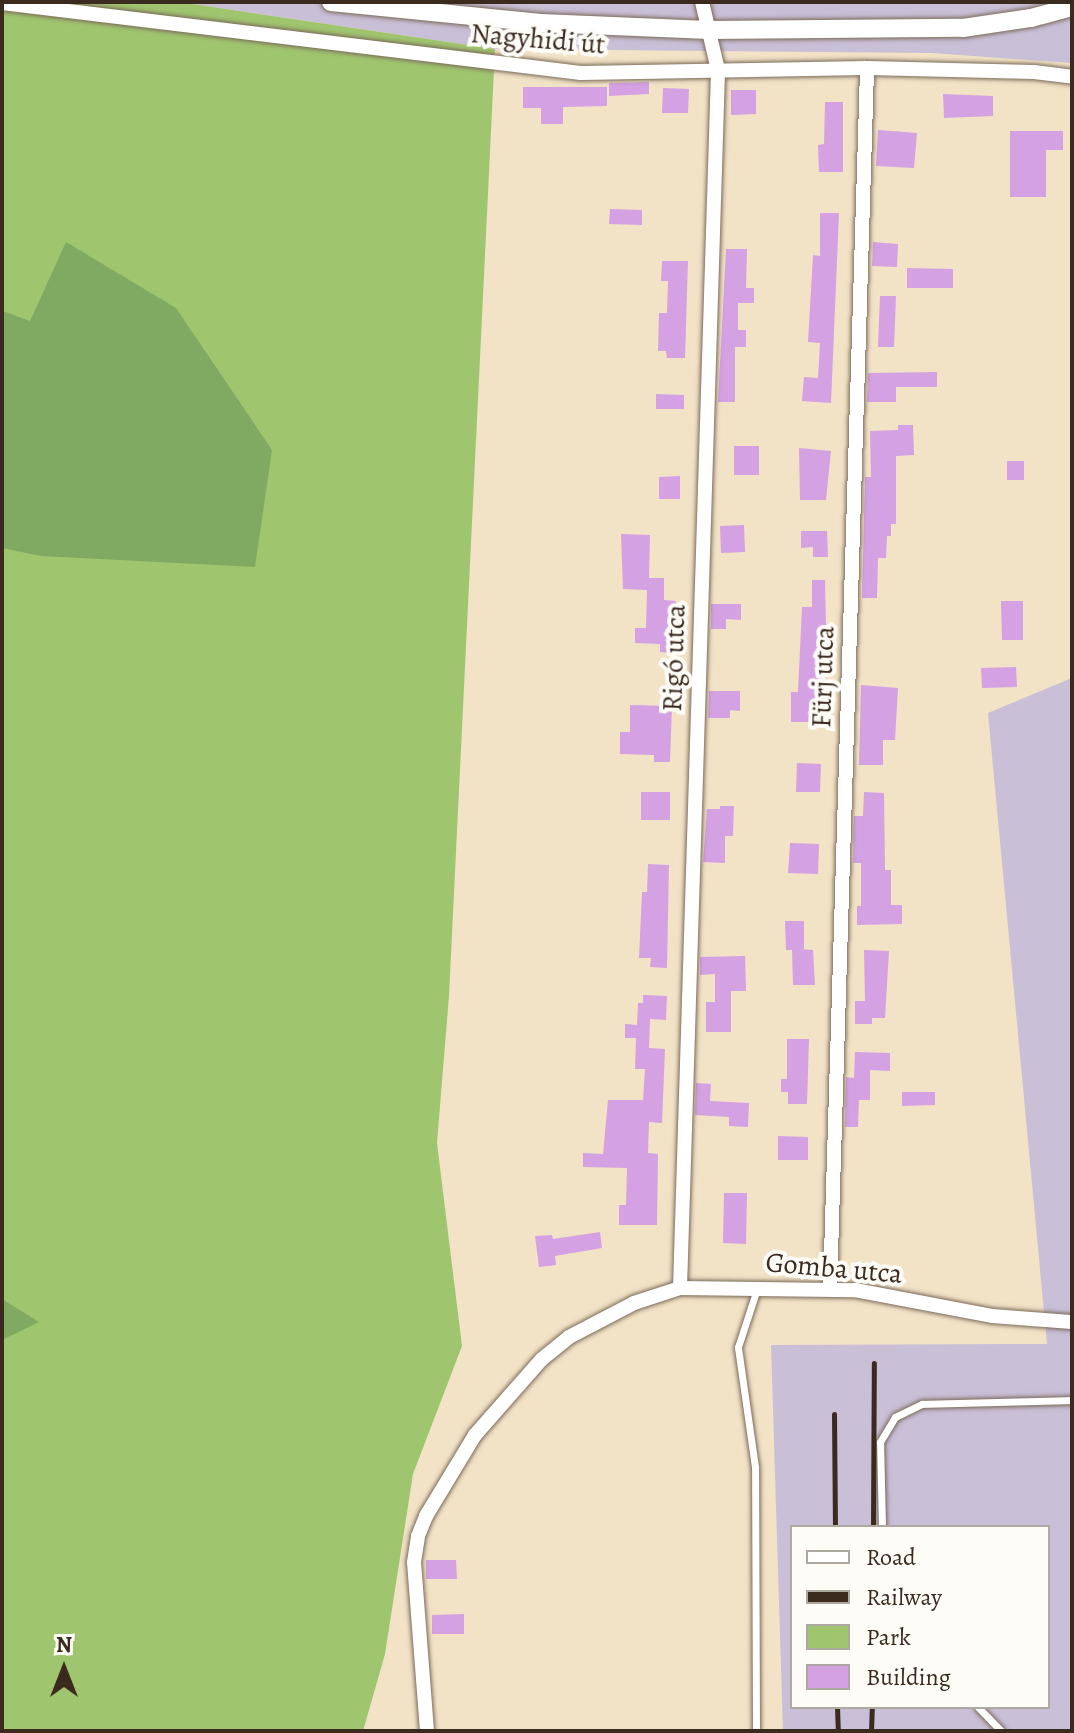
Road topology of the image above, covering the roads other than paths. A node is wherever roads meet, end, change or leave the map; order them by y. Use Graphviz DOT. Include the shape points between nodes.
graph roads {
  1 [pos="331,2"];
  2 [pos="702,2"];
  3 [pos="2,3"];
  4 [pos="1067,6"];
  5 [pos="709,30"];
  6 [pos="867,68"];
  7 [pos="718,70"];
  8 [pos="1072,77"];
  9 [pos="757,1287"];
  10 [pos="680,1288"];
  11 [pos="830,1288"];
  12 [pos="1072,1322"];
  13 [pos="1072,1400"];
  14 [pos="882,1525"];
  15 [pos="980,1709"];
  16 [pos="427,1731"];
  17 [pos="756,1731"];
  18 [pos="1001,1731"];
  1 -- 5 [label="street" via="527,22"];
  2 -- 5 [label="street, Rigó utca"];
  3 -- 7 [label="street, Nagyhidi út" via="581,73"];
  4 -- 5 [label="street" via="963,28"];
  5 -- 7 [label="street, Rigó utca"];
  6 -- 7 [label="street, Nagyhidi út"];
  6 -- 8 [label="street, Nagyhidi út"];
  6 -- 11 [label="street, Fürj utca"];
  7 -- 10 [label="street, Rigó utca"];
  9 -- 10 [label="street, Gomba utca"];
  9 -- 11 [label="street, Gomba utca"];
  9 -- 17 [label="lane" via="738,1347 755,1467"];
  10 -- 16 [label="street, Gomba utca" via="634,1303 569,1337 522,1379 475,1435 426,1516 414,1562"];
  11 -- 12 [label="street, Gomba utca" via="992,1316"];
  13 -- 14 [label="lane" via="922,1404 895,1417 880,1442"];
  15 -- 18 [label="lane"];
}
